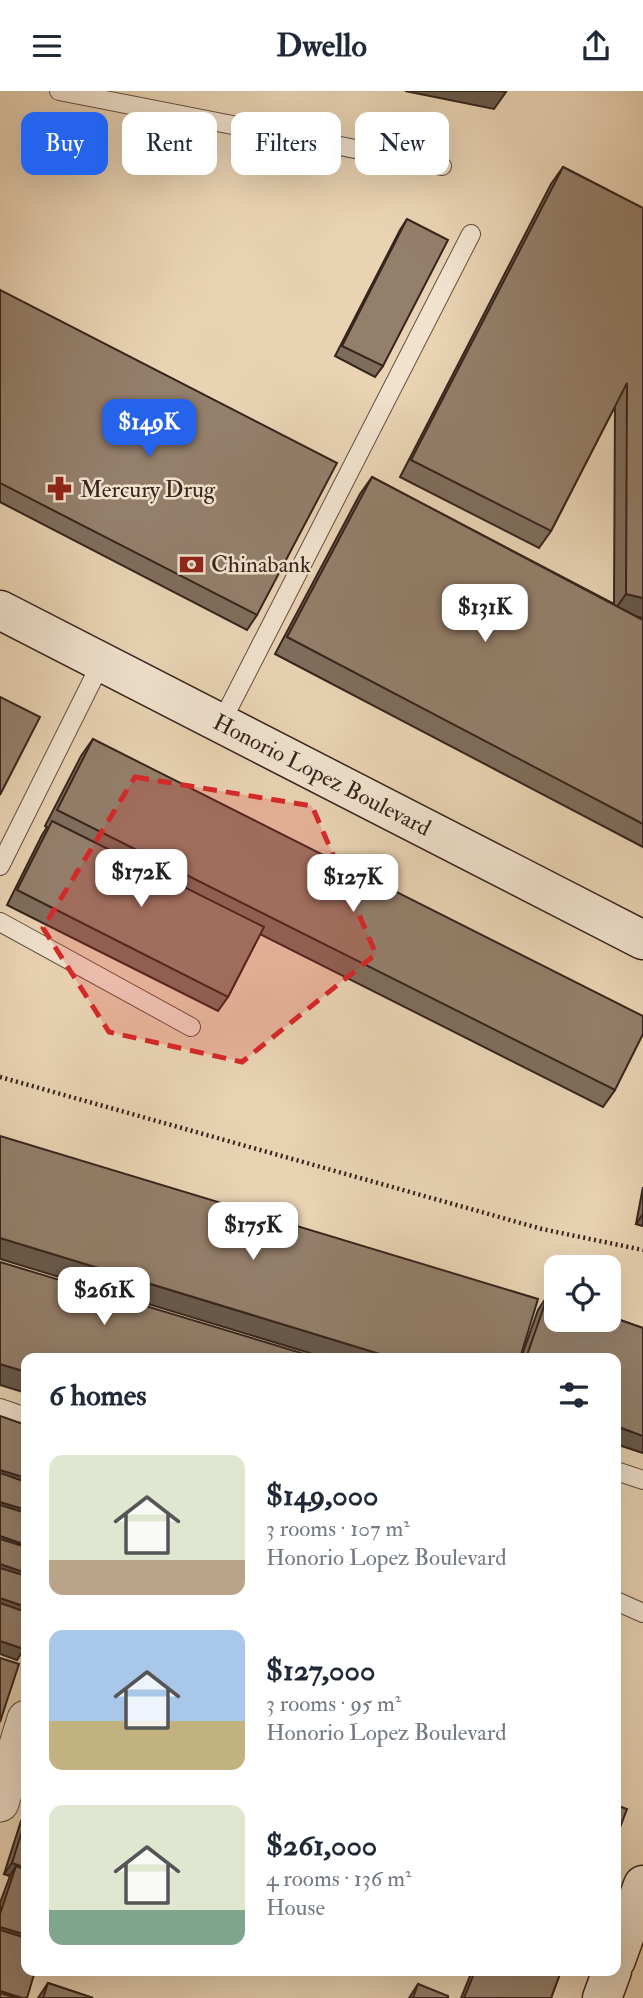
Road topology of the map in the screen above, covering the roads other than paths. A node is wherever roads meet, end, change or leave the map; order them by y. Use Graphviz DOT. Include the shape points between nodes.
graph roads {
  1 [pos="60,91"];
  2 [pos="355,149"];
  3 [pos="471,234"];
  4 [pos="0,610"];
  5 [pos="102,661"];
  6 [pos="221,723"];
  7 [pos="0,866"];
  8 [pos="0,922"];
  9 [pos="643,940"];
  10 [pos="191,1027"];
  11 [pos="0,1408"];
  12 [pos="21,1415"];
  13 [pos="621,1473"];
  14 [pos="643,1481"];
  15 [pos="621,1603"];
  16 [pos="643,1613"];
  17 [pos="21,1735"];
  18 [pos="0,1803"];
  19 [pos="643,1885"];
  20 [pos="621,1946"];
  21 [pos="610,1976"];
  22 [pos="602,1998"];
  1 -- 2 [label="lane"];
  3 -- 6 [label="lane"];
  4 -- 5 [label="main road, Honorio Lopez Boulevard"];
  5 -- 6 [label="main road, Honorio Lopez Boulevard"];
  5 -- 7 [label="lane"];
  6 -- 9 [label="main road, Honorio Lopez Boulevard"];
  8 -- 10 [label="lane"];
  11 -- 12 [label="lane"];
  13 -- 14 [label="lane"];
  15 -- 16 [label="lane"];
  17 -- 18 [label="street"];
  19 -- 20 [label="main road"];
  21 -- 22 [label="main road"];
}
